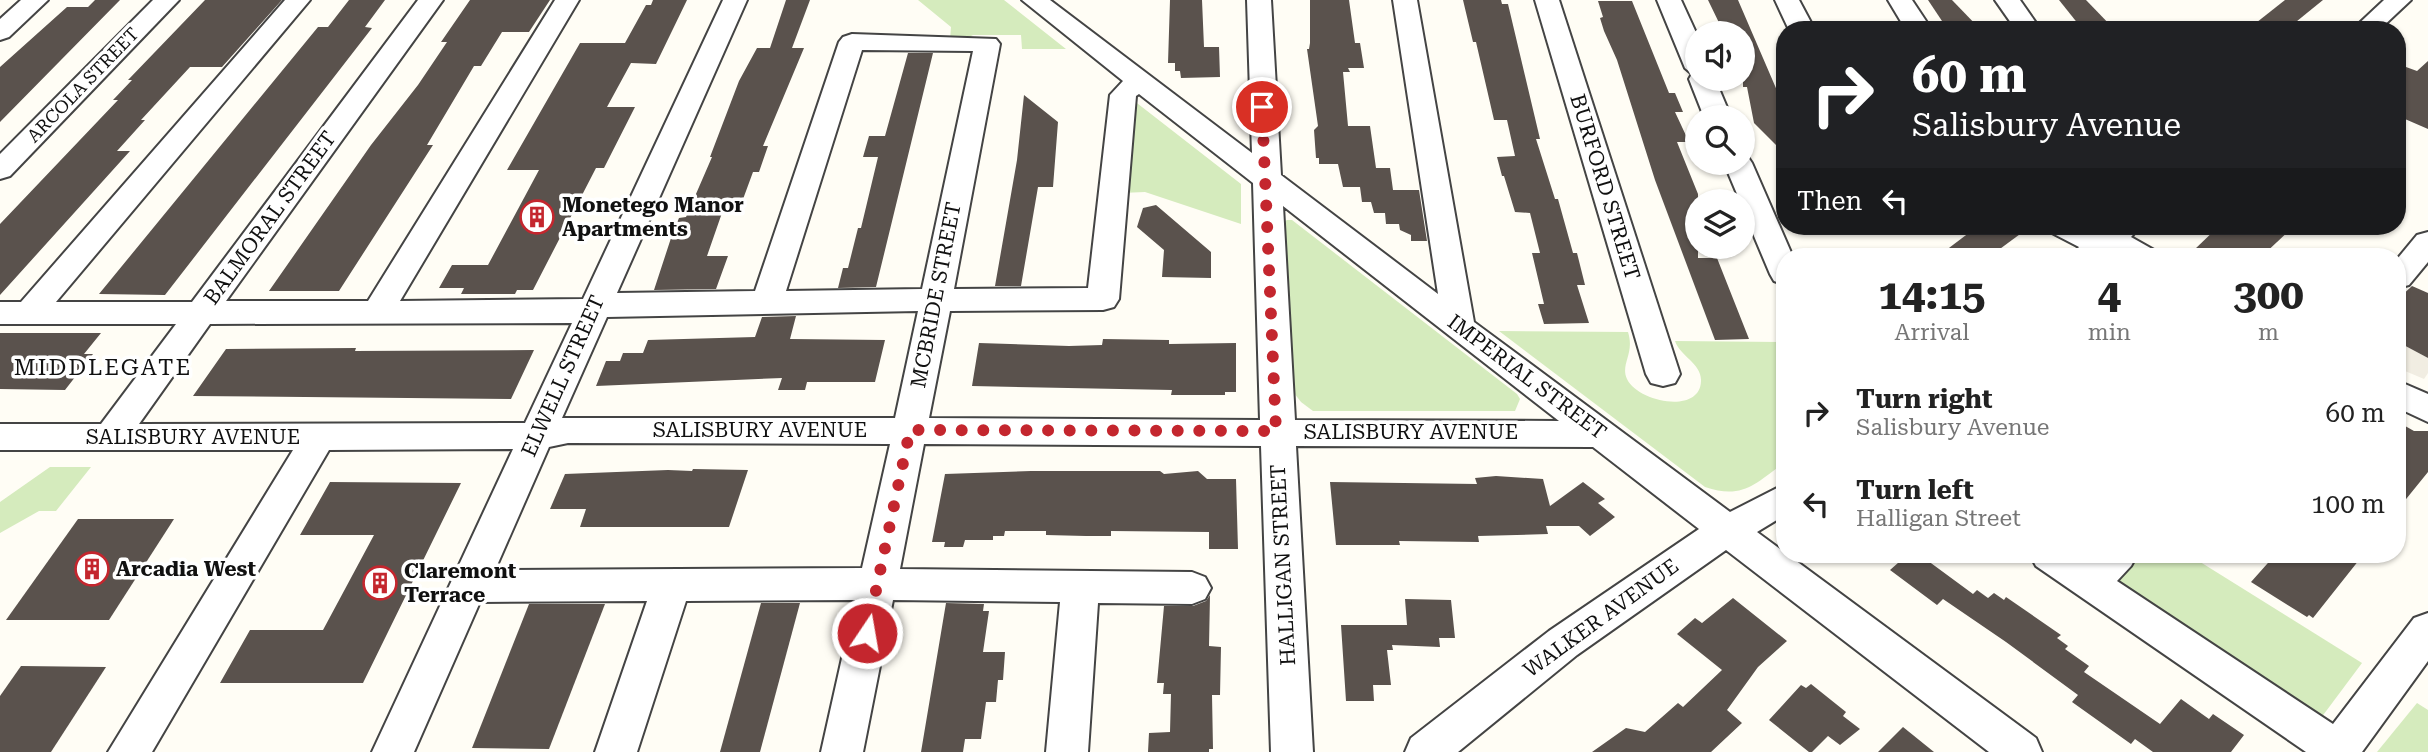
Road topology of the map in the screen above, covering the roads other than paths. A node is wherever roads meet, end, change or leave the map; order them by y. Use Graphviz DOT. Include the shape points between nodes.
graph roads {
  1 [pos="36,0"];
  2 [pos="167,0"];
  3 [pos="299,0"];
  4 [pos="431,0"];
  5 [pos="567,0"];
  6 [pos="1034,0"];
  7 [pos="1258,0"];
  8 [pos="1405,0"];
  9 [pos="1547,0"];
  10 [pos="1669,0"];
  11 [pos="1787,0"];
  12 [pos="1900,0"];
  13 [pos="2007,0"];
  14 [pos="2399,0"];
  15 [pos="735,18"];
  16 [pos="1798,21"];
  17 [pos="1913,21"];
  18 [pos="2022,21"];
  19 [pos="2374,21"];
  20 [pos="0,33"];
  21 [pos="1685,38"];
  22 [pos="1141,82"];
  23 [pos="0,170"];
  24 [pos="1745,175"];
  25 [pos="1266,177"];
  26 [pos="1774,223"];
  27 [pos="2088,235"];
  28 [pos="2105,241"];
  29 [pos="2428,242"];
  30 [pos="2122,248"];
  31 [pos="2406,268"];
  32 [pos="936,300"];
  33 [pos="767,302"];
  34 [pos="594,308"];
  35 [pos="379,310"];
  36 [pos="201,312"];
  37 [pos="15,313"];
  38 [pos="1459,327"];
  39 [pos="1663,374"];
  40 [pos="2406,397"];
  41 [pos="2428,409"];
  42 [pos="910,430"];
  43 [pos="1276,431"];
  44 [pos="1604,434"];
  45 [pos="318,436"];
  46 [pos="536,436"];
  47 [pos="0,437"];
  48 [pos="110,437"];
  49 [pos="1776,503"];
  50 [pos="1728,530"];
  51 [pos="2061,563"];
  52 [pos="2110,563"];
  53 [pos="2091,583"];
  54 [pos="876,585"];
  55 [pos="467,586"];
  56 [pos="671,587"];
  57 [pos="1080,587"];
  58 [pos="1192,588"];
  59 [pos="2428,630"];
  60 [pos="2339,751"];
  61 [pos="129,752"];
  62 [pos="393,752"];
  63 [pos="616,752"];
  64 [pos="842,752"];
  65 [pos="1068,752"];
  66 [pos="1292,752"];
  67 [pos="1426,752"];
  68 [pos="2021,752"];
  1 -- 20 [label="street"];
  2 -- 23 [label="street, ARCOLA STREET"];
  3 -- 37 [label="street"];
  4 -- 36 [label="street, BALMORAL STREET"];
  5 -- 35 [label="street"];
  6 -- 22 [label="street, IMPERIAL STREET"];
  7 -- 25 [label="street, HALLIGAN STREET"];
  8 -- 38 [label="street"];
  9 -- 39 [label="street, BURFORD STREET"];
  10 -- 21 [label="street"];
  11 -- 16 [label="street"];
  12 -- 17 [label="street"];
  13 -- 18 [label="street"];
  14 -- 19 [label="street"];
  15 -- 34 [label="street, ELWELL STREET"];
  22 -- 25 [label="street, IMPERIAL STREET"];
  22 -- 32 [label="street" via="1123,95 1103,299"];
  24 -- 26 [label="street"];
  25 -- 38 [label="street, IMPERIAL STREET"];
  25 -- 43 [label="street, HALLIGAN STREET"];
  27 -- 28 [label="street"];
  28 -- 30 [label="street"];
  29 -- 31 [label="street"];
  32 -- 33 [label="street"];
  32 -- 33 [label="street, MCBRIDE STREET" via="987,44 852,42"];
  32 -- 42 [label="street, MCBRIDE STREET"];
  33 -- 34 [label="street"];
  34 -- 35 [label="street" via="571,312"];
  34 -- 46 [label="street, ELWELL STREET"];
  35 -- 36 [label="street"];
  36 -- 37 [label="street"];
  36 -- 48 [label="street, BALMORAL STREET"];
  38 -- 44 [label="street, IMPERIAL STREET"];
  40 -- 41 [label="street"];
  42 -- 43 [label="street, SALISBURY AVENUE"];
  42 -- 46 [label="street, SALISBURY AVENUE" via="568,430"];
  42 -- 54 [label="street, MCBRIDE STREET"];
  43 -- 44 [label="street, SALISBURY AVENUE"];
  43 -- 66 [label="street, HALLIGAN STREET"];
  44 -- 50 [label="street, IMPERIAL STREET"];
  45 -- 46 [label="street, SALISBURY AVENUE"];
  45 -- 48 [label="street, SALISBURY AVENUE"];
  45 -- 61 [label="street"];
  46 -- 55 [label="street, ELWELL STREET"];
  47 -- 48 [label="street, SALISBURY AVENUE"];
  49 -- 50 [label="street, WALKER AVENUE"];
  50 -- 67 [label="street, WALKER AVENUE" via="1563,643"];
  50 -- 68 [label="street, IMPERIAL STREET"];
  51 -- 53 [label="street"];
  52 -- 53 [label="street"];
  53 -- 60 [label="street"];
  54 -- 56 [label="street"];
  54 -- 57 [label="street"];
  54 -- 64 [label="street, MCBRIDE STREET"];
  55 -- 56 [label="street"];
  55 -- 62 [label="street, ELWELL STREET"];
  56 -- 63 [label="street"];
  57 -- 58 [label="street"];
  57 -- 65 [label="street"];
  59 -- 60 [label="street"];
}
